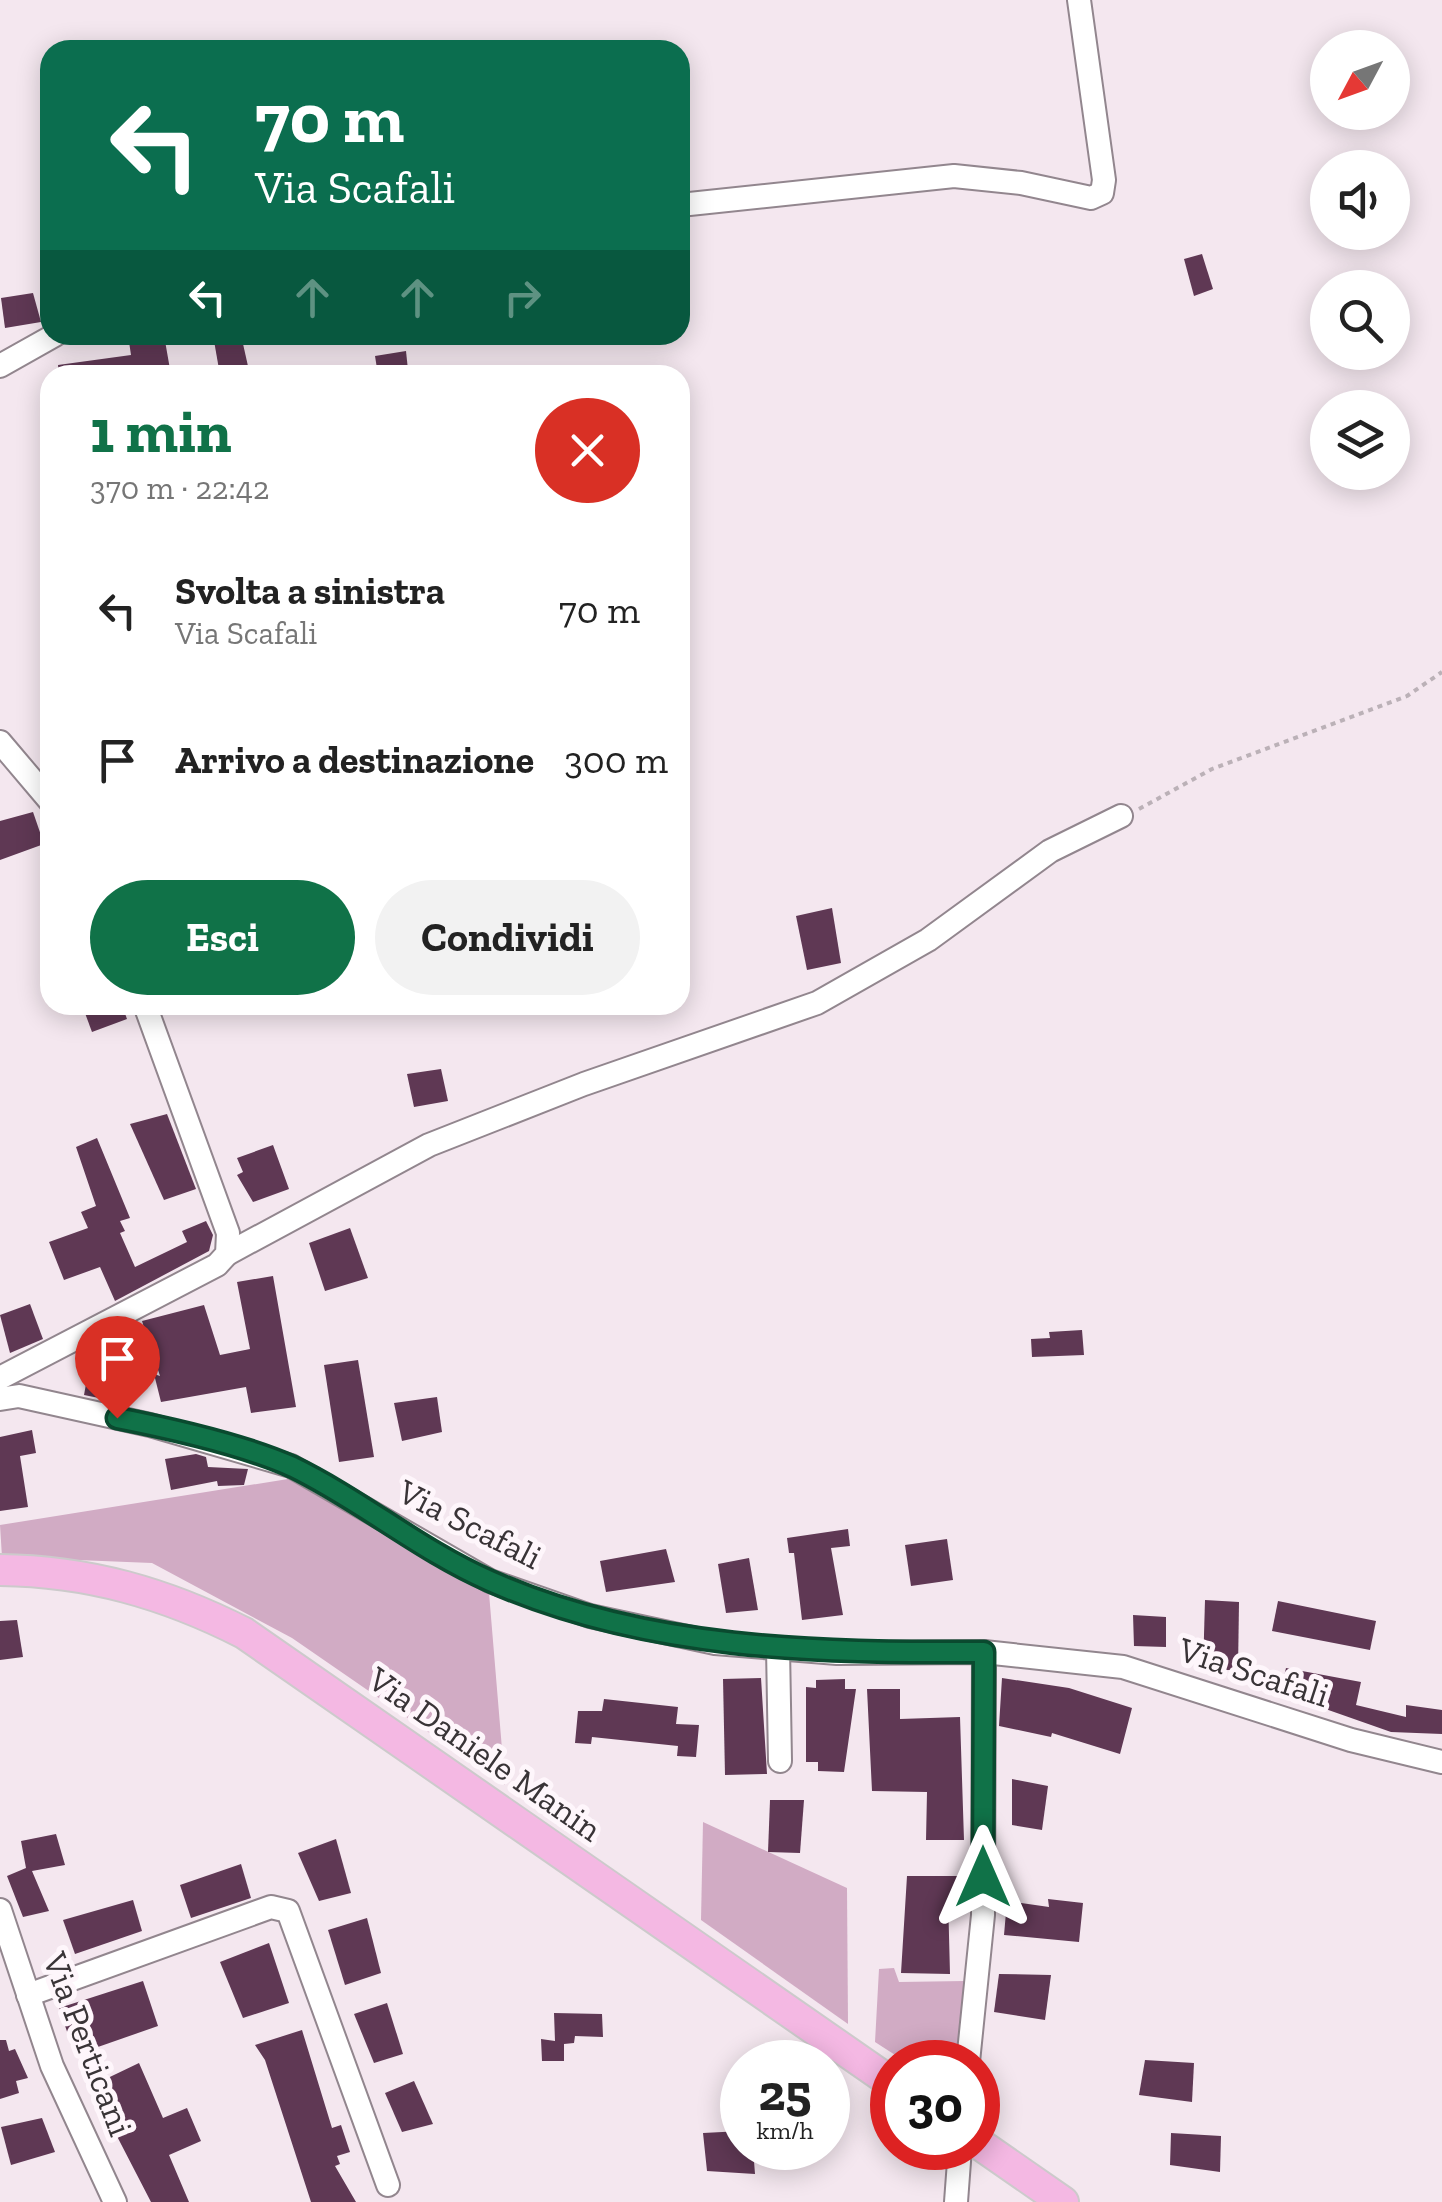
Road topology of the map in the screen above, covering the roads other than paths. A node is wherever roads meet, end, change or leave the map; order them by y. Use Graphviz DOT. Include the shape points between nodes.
graph roads {
  1 [pos="1080,0"];
  2 [pos="690,203"];
  3 [pos="40,343"];
  4 [pos="0,366"];
  5 [pos="0,742"];
  6 [pos="40,789"];
  7 [pos="1121,816"];
  8 [pos="149,1015"];
  9 [pos="227,1254"];
  10 [pos="0,1378"];
  11 [pos="0,1399"];
  12 [pos="0,1570"];
  13 [pos="778,1648"];
  14 [pos="984,1652"];
  15 [pos="780,1761"];
  16 [pos="1442,1762"];
  17 [pos="0,1910"];
  18 [pos="28,1995"];
  19 [pos="970,2040"];
  20 [pos="870,2068"];
  21 [pos="1000,2158"];
  22 [pos="958,2170"];
  23 [pos="388,2185"];
  24 [pos="115,2202"];
  25 [pos="956,2202"];
  26 [pos="1063,2202"];
  1 -- 2 [label="street" via="1104,180 1102,192 1091,198 954,176"];
  3 -- 4 [label="street"];
  5 -- 6 [label="street"];
  7 -- 9 [label="street" via="1050,851 928,940 817,1003 429,1145"];
  8 -- 9 [label="street" via="228,1233"];
  9 -- 10 [label="street"];
  11 -- 13 [label="street, Via Scafali" via="19,1396 150,1424 290,1466 490,1581 590,1616 715,1643"];
  12 -- 20 [label="main road, Via Daniele Manin" via="99,1577 244,1633"];
  13 -- 14 [label="street, Via Scafali"];
  13 -- 15 [label="street"];
  14 -- 16 [label="street, Via Scafali" via="1124,1667"];
  14 -- 19 [label="street" via="983,1915"];
  17 -- 18 [label="street, Via Perticani"];
  18 -- 23 [label="street" via="271,1907 288,1910"];
  18 -- 24 [label="street, Via Perticani" via="52,2066"];
  21 -- 26 [label="main road"];
  22 -- 25 [label="street"];
}
